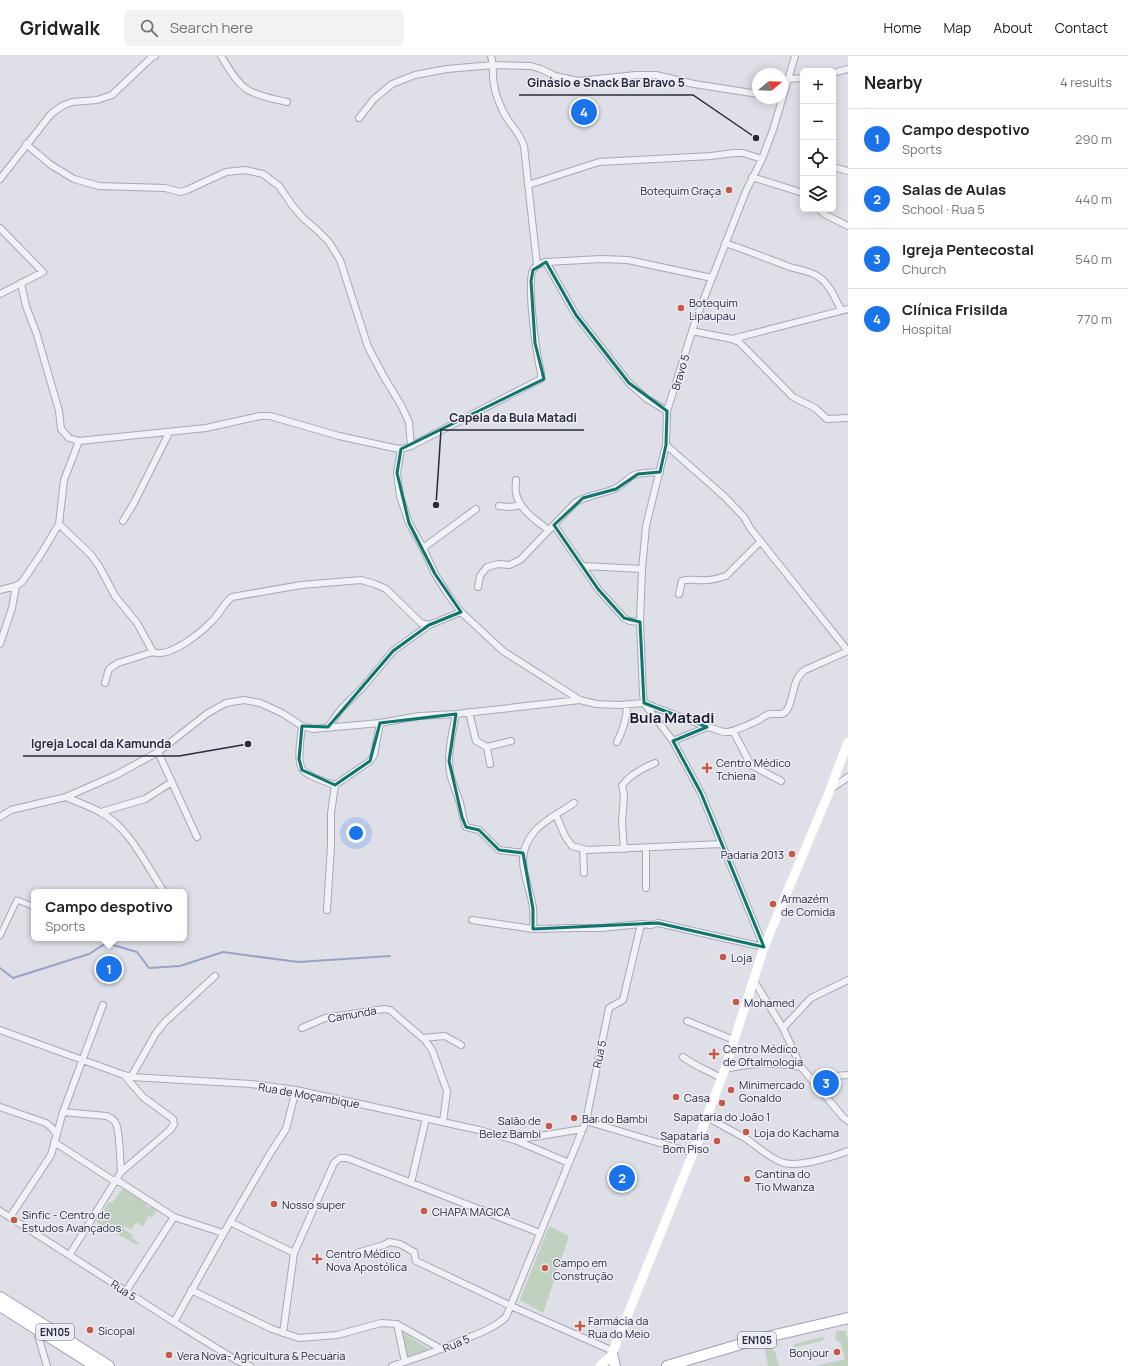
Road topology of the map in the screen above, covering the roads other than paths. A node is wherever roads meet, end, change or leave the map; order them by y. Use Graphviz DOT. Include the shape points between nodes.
graph roads {
  1 [pos="155,56"];
  2 [pos="221,56"];
  3 [pos="491,56"];
  4 [pos="795,56"];
  5 [pos="493,65"];
  6 [pos="848,69"];
  7 [pos="836,72"];
  8 [pos="800,78"];
  9 [pos="788,79"];
  10 [pos="752,93"];
  11 [pos="287,102"];
  12 [pos="780,104"];
  13 [pos="359,118"];
  14 [pos="26,144"];
  15 [pos="762,159"];
  16 [pos="836,168"];
  17 [pos="848,171"];
  18 [pos="752,177"];
  19 [pos="0,179"];
  20 [pos="528,185"];
  21 [pos="800,192"];
  22 [pos="822,212"];
  23 [pos="848,226"];
  24 [pos="0,228"];
  25 [pos="725,243"];
  26 [pos="546,262"];
  27 [pos="537,264"];
  28 [pos="712,278"];
  29 [pos="21,283"];
  30 [pos="0,294"];
  31 [pos="848,309"];
  32 [pos="840,310"];
  33 [pos="692,331"];
  34 [pos="732,339"];
  35 [pos="667,411"];
  36 [pos="848,418"];
  37 [pos="169,433"];
  38 [pos="78,441"];
  39 [pos="666,445"];
  40 [pos="412,446"];
  41 [pos="401,449"];
  42 [pos="660,472"];
  43 [pos="516,480"];
  44 [pos="521,505"];
  45 [pos="499,506"];
  46 [pos="476,509"];
  47 [pos="123,521"];
  48 [pos="59,524"];
  49 [pos="554,525"];
  50 [pos="549,530"];
  51 [pos="761,541"];
  52 [pos="423,548"];
  53 [pos="583,566"];
  54 [pos="642,569"];
  55 [pos="16,586"];
  56 [pos="478,588"];
  57 [pos="0,590"];
  58 [pos="679,594"];
  59 [pos="461,612"];
  60 [pos="640,622"];
  61 [pos="429,625"];
  62 [pos="0,644"];
  63 [pos="848,651"];
  64 [pos="153,652"];
  65 [pos="105,683"];
  66 [pos="580,700"];
  67 [pos="644,703"];
  68 [pos="627,705"];
  69 [pos="469,712"];
  70 [pos="456,714"];
  71 [pos="380,723"];
  72 [pos="302,726"];
  73 [pos="707,727"];
  74 [pos="328,728"];
  75 [pos="733,731"];
  76 [pos="510,741"];
  77 [pos="673,741"];
  78 [pos="617,742"];
  79 [pos="848,742"];
  80 [pos="487,747"];
  81 [pos="158,752"];
  82 [pos="655,763"];
  83 [pos="490,764"];
  84 [pos="848,777"];
  85 [pos="781,781"];
  86 [pos="172,782"];
  87 [pos="335,785"];
  88 [pos="830,790"];
  89 [pos="66,798"];
  90 [pos="574,804"];
  91 [pos="101,812"];
  92 [pos="556,815"];
  93 [pos="0,817"];
  94 [pos="198,837"];
  95 [pos="721,844"];
  96 [pos="646,848"];
  97 [pos="582,849"];
  98 [pos="624,849"];
  99 [pos="523,853"];
  100 [pos="584,873"];
  101 [pos="646,888"];
  102 [pos="162,889"];
  103 [pos="31,906"];
  104 [pos="327,910"];
  105 [pos="472,920"];
  106 [pos="640,924"];
  107 [pos="533,929"];
  108 [pos="0,936"];
  109 [pos="764,947"];
  110 [pos="215,976"];
  111 [pos="848,980"];
  112 [pos="754,981"];
  113 [pos="103,1006"];
  114 [pos="687,1021"];
  115 [pos="302,1028"];
  116 [pos="783,1028"];
  117 [pos="0,1030"];
  118 [pos="423,1038"];
  119 [pos="734,1040"];
  120 [pos="461,1045"];
  121 [pos="683,1057"];
  122 [pos="82,1061"];
  123 [pos="801,1067"];
  124 [pos="725,1069"];
  125 [pos="124,1075"];
  126 [pos="848,1075"];
  127 [pos="131,1077"];
  128 [pos="721,1078"];
  129 [pos="810,1078"];
  130 [pos="296,1090"];
  131 [pos="0,1107"];
  132 [pos="63,1112"];
  133 [pos="707,1117"];
  134 [pos="426,1118"];
  135 [pos="586,1121"];
  136 [pos="848,1121"];
  137 [pos="443,1122"];
  138 [pos="583,1129"];
  139 [pos="56,1134"];
  140 [pos="515,1140"];
  141 [pos="54,1142"];
  142 [pos="848,1151"];
  143 [pos="693,1153"];
  144 [pos="569,1163"];
  145 [pos="120,1172"];
  146 [pos="114,1181"];
  147 [pos="411,1183"];
  148 [pos="0,1211"];
  149 [pos="10,1217"];
  150 [pos="174,1217"];
  151 [pos="230,1222"];
  152 [pos="223,1233"];
  153 [pos="540,1233"];
  154 [pos="294,1253"];
  155 [pos="357,1253"];
  156 [pos="70,1254"];
  157 [pos="191,1290"];
  158 [pos="126,1291"];
  159 [pos="0,1297"];
  160 [pos="0,1306"];
  161 [pos="511,1306"];
  162 [pos="848,1318"];
  163 [pos="174,1322"];
  164 [pos="397,1324"];
  165 [pos="36,1329"];
  166 [pos="283,1333"];
  167 [pos="441,1349"];
  168 [pos="612,1354"];
  169 [pos="405,1362"];
  170 [pos="47,1366"];
  171 [pos="95,1366"];
  172 [pos="109,1366"];
  173 [pos="250,1366"];
  174 [pos="392,1366"];
  175 [pos="600,1366"];
  176 [pos="611,1366"];
  177 [pos="615,1366"];
  178 [pos="667,1366"];
  1 -- 14 [label="street" via="112,95 62,106 51,114"];
  2 -- 11 [label="street" via="231,73 247,90"];
  3 -- 5 [label="street"];
  4 -- 9 [label="street, Bravo 5"];
  5 -- 10 [label="street" via="531,66 555,76 578,81 656,75"];
  5 -- 13 [label="street" via="415,75 392,84 374,99"];
  5 -- 20 [label="street" via="494,83 503,112 522,140"];
  6 -- 7 [label="street"];
  8 -- 9 [label="street"];
  12 -- 15 [label="street, Bravo 5"];
  14 -- 19 [label="street"];
  14 -- 40 [label="street" via="51,165 74,179 100,186 165,188 180,192 226,172 245,170 263,174 279,186 303,218 328,242 340,260 368,347 409,422"];
  15 -- 18 [label="street, Bravo 5"];
  15 -- 20 [label="street" via="734,153 599,162"];
  16 -- 17 [label="street"];
  18 -- 21 [label="street"];
  18 -- 25 [label="street, Bravo 5"];
  20 -- 27 [label="street"];
  22 -- 23 [label="street"];
  24 -- 29 [label="street" via="43,272"];
  25 -- 28 [label="street, Bravo 5"];
  25 -- 32 [label="street" via="789,267 811,272 828,286"];
  26 -- 27 [label="street"];
  26 -- 28 [label="street" via="621,260"];
  26 -- 35 [label="street" via="576,315 629,383 647,399"];
  27 -- 40 [label="street" via="533,270 531,294 541,379"];
  28 -- 33 [label="street, Bravo 5"];
  29 -- 30 [label="street"];
  29 -- 38 [label="street" via="59,411 61,428 69,438"];
  31 -- 32 [label="street"];
  32 -- 34 [label="street"];
  33 -- 34 [label="street"];
  33 -- 35 [label="street, Bravo 5"];
  34 -- 36 [label="street" via="744,346 793,396 815,408 827,419"];
  35 -- 39 [label="street, Bravo 5"];
  37 -- 38 [label="street"];
  37 -- 41 [label="street" via="270,416 339,436"];
  37 -- 47 [label="street"];
  38 -- 48 [label="street" via="64,480"];
  39 -- 42 [label="street, Bravo 5"];
  39 -- 51 [label="street" via="725,497 744,517"];
  40 -- 41 [label="street"];
  41 -- 52 [label="street" via="397,473 400,496 409,523"];
  42 -- 49 [label="street" via="638,474 616,489 583,498 568,508"];
  42 -- 54 [label="street, Bravo 5" via="646,526"];
  43 -- 44 [label="street" via="516,493"];
  44 -- 45 [label="street" via="510,508"];
  44 -- 50 [label="street"];
  46 -- 52 [label="street"];
  48 -- 55 [label="street" via="22,582"];
  48 -- 64 [label="street" via="100,566 115,596 137,623"];
  49 -- 50 [label="street"];
  49 -- 53 [label="street"];
  50 -- 56 [label="street" via="520,560 508,565 487,567 480,576"];
  51 -- 58 [label="street" via="726,576 684,580"];
  51 -- 63 [label="street"];
  52 -- 59 [label="street" via="435,574"];
  53 -- 54 [label="street"];
  53 -- 60 [label="street" via="598,589 624,618"];
  54 -- 60 [label="street, Bravo 5"];
  55 -- 57 [label="street"];
  55 -- 62 [label="street"];
  59 -- 61 [label="street"];
  59 -- 66 [label="street" via="503,652"];
  60 -- 67 [label="street, Bravo 5"];
  61 -- 64 [label="street" via="421,623 386,589 375,584 361,580 300,585 232,597 226,601 213,620 185,643 163,654"];
  61 -- 74 [label="street" via="393,651 341,709"];
  63 -- 75 [label="street" via="799,674 785,713 770,713"];
  64 -- 65 [label="street" via="118,663 109,669"];
  66 -- 68 [label="street" via="596,704"];
  66 -- 69 [label="street"];
  67 -- 68 [label="street"];
  67 -- 73 [label="street"];
  67 -- 77 [label="street"];
  68 -- 78 [label="street" via="627,714"];
  69 -- 70 [label="street"];
  69 -- 80 [label="street" via="476,741"];
  70 -- 71 [label="street" via="419,716"];
  70 -- 99 [label="street" via="449,761 466,827 479,830 499,850"];
  71 -- 74 [label="street"];
  71 -- 87 [label="street" via="374,755 370,761"];
  72 -- 74 [label="street" via="313,729"];
  72 -- 81 [label="street" via="260,703 244,700 226,703 208,713"];
  72 -- 87 [label="street" via="302,770"];
  73 -- 75 [label="street" via="721,732"];
  73 -- 77 [label="street"];
  75 -- 85 [label="street" via="751,765"];
  76 -- 80 [label="street"];
  77 -- 95 [label="street" via="701,793"];
  79 -- 88 [label="main road"];
  80 -- 83 [label="street"];
  81 -- 86 [label="street"];
  81 -- 89 [label="street"];
  82 -- 98 [label="street" via="631,776 622,786"];
  84 -- 88 [label="street"];
  86 -- 91 [label="street" via="145,799"];
  86 -- 94 [label="street"];
  87 -- 104 [label="street" via="331,813"];
  88 -- 109 [label="main road"];
  89 -- 91 [label="street"];
  89 -- 93 [label="street" via="11,810"];
  90 -- 92 [label="street"];
  91 -- 102 [label="street" via="125,832"];
  92 -- 97 [label="street" via="572,846"];
  92 -- 99 [label="street" via="535,831 526,843"];
  95 -- 96 [label="street"];
  95 -- 109 [label="street"];
  96 -- 98 [label="street"];
  96 -- 101 [label="street"];
  97 -- 98 [label="street"];
  97 -- 100 [label="street"];
  99 -- 107 [label="street" via="524,873 533,909"];
  103 -- 108 [label="street" via="17,900"];
  105 -- 107 [label="street"];
  106 -- 107 [label="street" via="601,928"];
  106 -- 109 [label="street" via="658,923"];
  106 -- 135 [label="street, Rua 5" via="623,1000 609,1008"];
  109 -- 112 [label="main road"];
  110 -- 127 [label="street" via="165,1022"];
  111 -- 116 [label="street" via="811,998"];
  112 -- 116 [label="street"];
  112 -- 119 [label="main road"];
  113 -- 122 [label="street"];
  114 -- 119 [label="street"];
  115 -- 118 [label="street, Camunda" via="325,1018 384,1009 396,1014"];
  116 -- 123 [label="street"];
  117 -- 122 [label="street, Rua de Moçambique"];
  118 -- 120 [label="street" via="445,1036"];
  118 -- 137 [label="street, Camunda" via="432,1050 447,1091"];
  119 -- 124 [label="main road"];
  121 -- 128 [label="street"];
  122 -- 125 [label="street, Rua de Moçambique"];
  122 -- 132 [label="street"];
  123 -- 124 [label="street" via="763,1063"];
  123 -- 129 [label="street"];
  124 -- 128 [label="main road"];
  125 -- 127 [label="street, Rua de Moçambique"];
  125 -- 145 [label="street" via="143,1097 175,1121 170,1130"];
  126 -- 129 [label="street"];
  127 -- 130 [label="street, Rua de Moçambique" via="251,1084"];
  128 -- 133 [label="main road"];
  129 -- 136 [label="street"];
  130 -- 134 [label="street, Rua de Moçambique"];
  130 -- 151 [label="street" via="286,1129"];
  131 -- 139 [label="street" via="46,1123"];
  132 -- 139 [label="street"];
  132 -- 145 [label="street" via="107,1116 112,1119 118,1131"];
  133 -- 142 [label="street" via="784,1163 809,1162"];
  133 -- 143 [label="main road"];
  134 -- 137 [label="street, Rua de Moçambique"];
  134 -- 147 [label="street"];
  135 -- 138 [label="street, Rua 5"];
  135 -- 143 [label="street"];
  137 -- 140 [label="street, Rua de Moçambique"];
  138 -- 140 [label="street"];
  138 -- 144 [label="street, Rua 5"];
  139 -- 141 [label="street"];
  140 -- 144 [label="street, Rua de Moçambique"];
  141 -- 146 [label="street"];
  141 -- 149 [label="street" via="51,1155"];
  143 -- 168 [label="main road"];
  144 -- 153 [label="street, Rua 5"];
  145 -- 146 [label="street"];
  146 -- 150 [label="street" via="120,1182"];
  146 -- 156 [label="street"];
  147 -- 153 [label="street"];
  147 -- 154 [label="street" via="347,1158 340,1158 334,1163"];
  148 -- 149 [label="street, Rua 5"];
  149 -- 156 [label="street, Rua 5"];
  150 -- 152 [label="street"];
  150 -- 158 [label="street"];
  151 -- 152 [label="street"];
  151 -- 154 [label="street"];
  152 -- 157 [label="street"];
  153 -- 161 [label="street, Rua 5"];
  154 -- 166 [label="street"];
  155 -- 161 [label="street" via="388,1242 400,1244 414,1252 416,1261"];
  156 -- 158 [label="street, Rua 5"];
  157 -- 163 [label="street"];
  157 -- 166 [label="street"];
  158 -- 163 [label="street, Rua 5"];
  159 -- 172 [label="main road, EN105"];
  160 -- 165 [label="main road, EN105"];
  161 -- 167 [label="street, Rua 5" via="506,1317 499,1323"];
  161 -- 168 [label="street"];
  162 -- 178 [label="main road, EN105" via="758,1339"];
  163 -- 173 [label="street, Rua 5"];
  164 -- 166 [label="street" via="381,1323 326,1336 299,1338"];
  164 -- 167 [label="street"];
  164 -- 169 [label="street"];
  165 -- 170 [label="street"];
  165 -- 171 [label="main road, EN105"];
  167 -- 169 [label="street, Rua 5"];
  168 -- 175 [label="main road"];
  168 -- 176 [label="main road"];
  168 -- 177 [label="main road"];
  169 -- 174 [label="street, Rua 5"];
}
